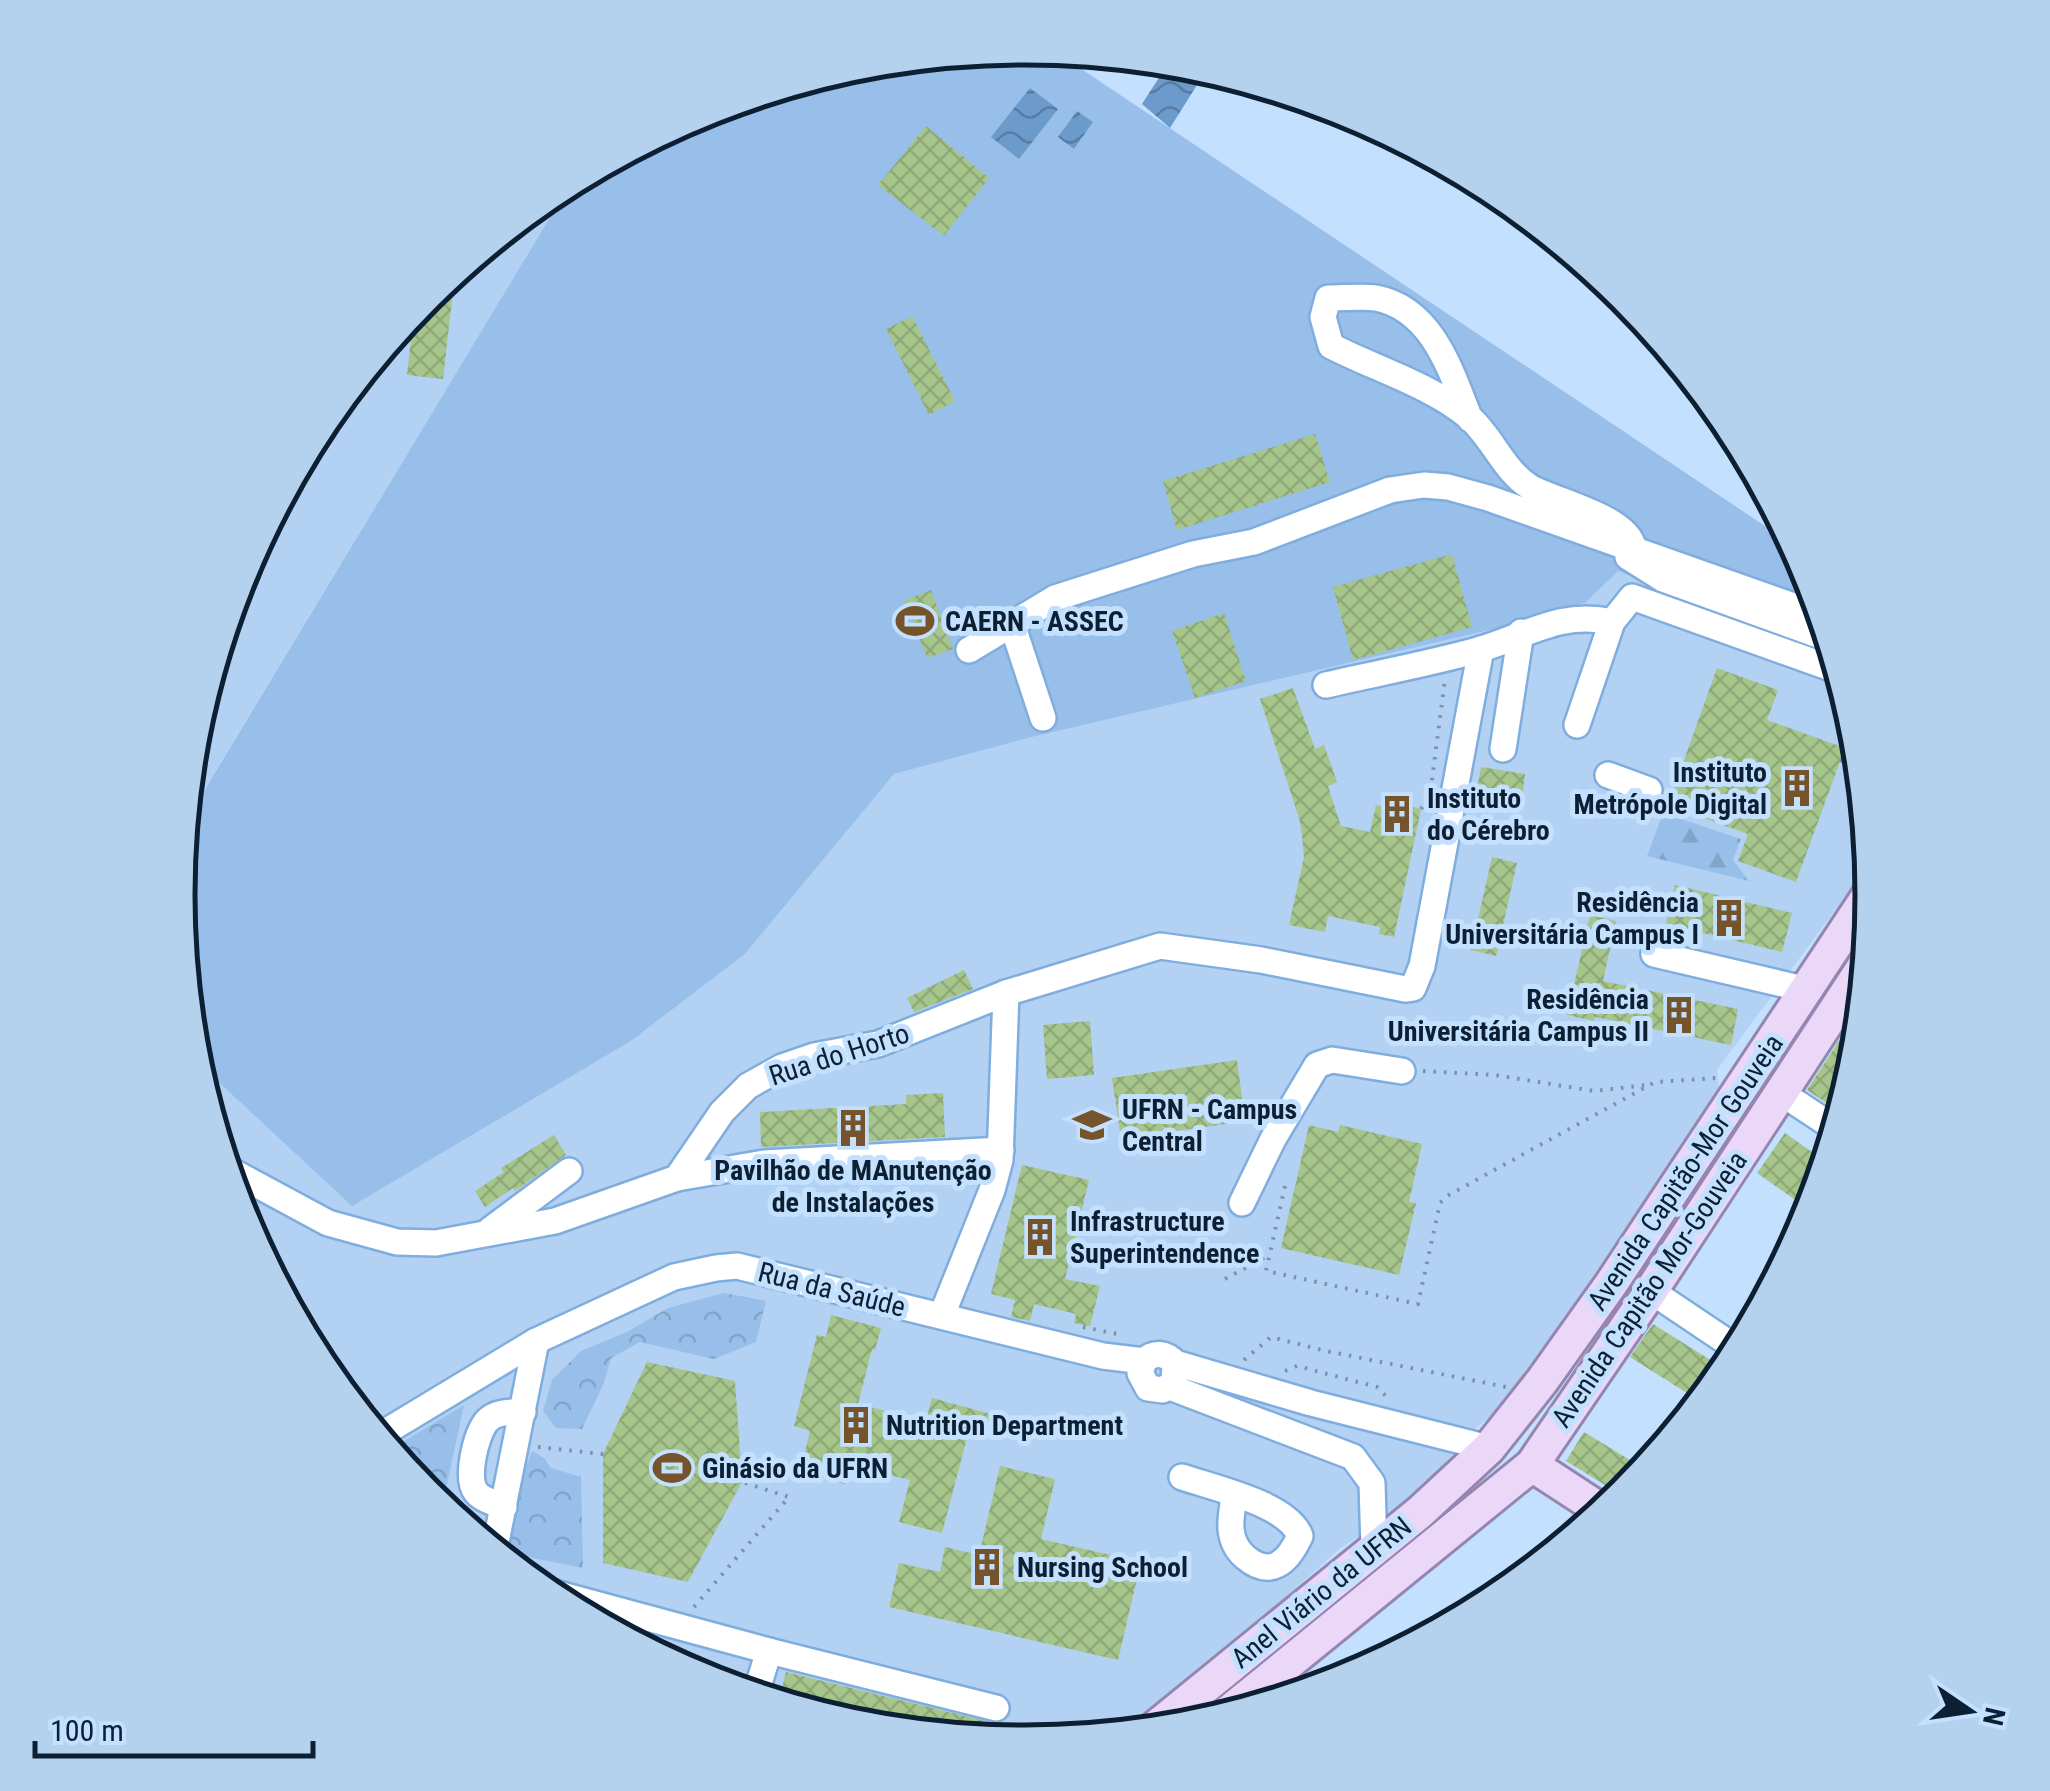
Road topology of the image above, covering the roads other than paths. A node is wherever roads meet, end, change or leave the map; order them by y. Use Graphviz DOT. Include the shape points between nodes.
graph roads {
  1 [pos="1470,418"];
  2 [pos="1633,554"];
  3 [pos="1804,610"];
  4 [pos="1612,622"];
  5 [pos="1012,624"];
  6 [pos="1521,632"];
  7 [pos="1812,633"];
  8 [pos="1482,649"];
  9 [pos="969,650"];
  10 [pos="1822,666"];
  11 [pos="1326,685"];
  12 [pos="1043,718"];
  13 [pos="1577,724"];
  14 [pos="1503,750"];
  15 [pos="1608,776"];
  16 [pos="1650,790"];
  17 [pos="1855,916"];
  18 [pos="1654,954"];
  19 [pos="1850,987"];
  20 [pos="1808,990"];
  21 [pos="1006,993"];
  22 [pos="1402,1070"];
  23 [pos="1780,1092"];
  24 [pos="1824,1121"];
  25 [pos="1001,1150"];
  26 [pos="568,1171"];
  27 [pos="245,1178"];
  28 [pos="678,1178"];
  29 [pos="1242,1203"];
  30 [pos="486,1234"];
  31 [pos="1651,1291"];
  32 [pos="942,1316"];
  33 [pos="536,1341"];
  34 [pos="1726,1341"];
  35 [pos="1172,1375"];
  36 [pos="523,1412"];
  37 [pos="389,1429"];
  38 [pos="1489,1448"];
  39 [pos="1532,1465"];
  40 [pos="1182,1477"];
  41 [pos="1234,1496"];
  42 [pos="1591,1503"];
  43 [pos="504,1507"];
  44 [pos="497,1537"];
  45 [pos="1374,1549"];
  46 [pos="590,1602"];
  47 [pos="769,1651"];
  48 [pos="759,1682"];
  49 [pos="1249,1695"];
  50 [pos="996,1708"];
  51 [pos="1173,1712"];
  1 -- 1 [label="street" via="1331,346 1323,317 1328,298 1376,298 1425,325"];
  1 -- 2 [label="street" via="1526,484 1620,526"];
  2 -- 3 [label="street"];
  2 -- 5 [label="street" via="1488,498 1408,486 1254,542 1055,598"];
  2 -- 7 [label="street" via="1662,580"];
  4 -- 6 [label="street" via="1579,617"];
  4 -- 10 [label="street" via="1632,597"];
  4 -- 13 [label="street"];
  5 -- 9 [label="street"];
  5 -- 12 [label="street"];
  6 -- 8 [label="street"];
  6 -- 14 [label="street"];
  8 -- 11 [label="street"];
  8 -- 21 [label="street, Rua do Horto" via="1422,966 1412,988 1160,946"];
  15 -- 16 [label="street"];
  17 -- 20 [label="main road, Avenida Capitão-Mor Gouveia"];
  18 -- 20 [label="street"];
  19 -- 23 [label="main road, Avenida Capitão Mor-Gouveia"];
  20 -- 38 [label="main road, Avenida Capitão-Mor Gouveia" via="1611,1284"];
  21 -- 25 [label="street"];
  21 -- 28 [label="street, Rua do Horto" via="878,1044 782,1067 748,1086"];
  22 -- 29 [label="street" via="1332,1060 1316,1065"];
  23 -- 24 [label="street"];
  23 -- 31 [label="main road, Avenida Capitão Mor-Gouveia"];
  25 -- 28 [label="street" via="764,1164"];
  25 -- 32 [label="street"];
  26 -- 30 [label="street"];
  27 -- 30 [label="street" via="366,1236 436,1243"];
  28 -- 30 [label="street" via="554,1221"];
  31 -- 34 [label="street"];
  31 -- 39 [label="main road, Avenida Capitão Mor-Gouveia"];
  32 -- 33 [label="street, Rua da Saúde" via="737,1266 674,1277"];
  32 -- 35 [label="street, Rua da Saúde" via="1144,1361 1140,1372 1148,1388 1163,1390"];
  33 -- 36 [label="street"];
  33 -- 37 [label="street, Rua da Saúde"];
  35 -- 38 [label="street, Rua da Saúde" via="1258,1388"];
  35 -- 45 [label="street, Rua da Saúde" via="1352,1457 1372,1483"];
  36 -- 43 [label="street"];
  36 -- 43 [label="street" via="487,1420 478,1439 471,1481 477,1494"];
  38 -- 45 [label="main road, Anel Viário da UFRN"];
  39 -- 42 [label="main road"];
  39 -- 49 [label="main road, Anel Viário da UFRN"];
  40 -- 41 [label="street"];
  43 -- 44 [label="street"];
  45 -- 51 [label="main road, Anel Viário da UFRN"];
  46 -- 47 [label="street"];
  47 -- 48 [label="street"];
  47 -- 50 [label="street"];
}
